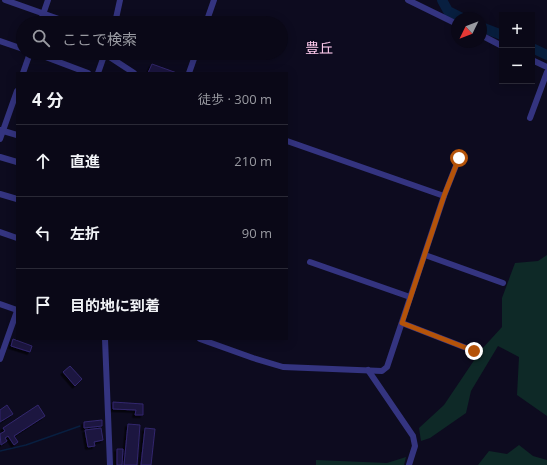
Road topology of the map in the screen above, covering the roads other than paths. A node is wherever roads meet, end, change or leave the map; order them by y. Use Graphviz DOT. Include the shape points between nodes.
graph roads {
  1 [pos="5,0"];
  2 [pos="48,0"];
  3 [pos="120,0"];
  4 [pos="214,0"];
  5 [pos="408,0"];
  6 [pos="44,14"];
  7 [pos="50,16"];
  8 [pos="117,16"];
  9 [pos="208,16"];
  10 [pos="451,21"];
  11 [pos="487,38"];
  12 [pos="0,41"];
  13 [pos="499,44"];
  14 [pos="16,47"];
  15 [pos="28,60"];
  16 [pos="54,60"];
  17 [pos="103,60"];
  18 [pos="115,60"];
  19 [pos="194,60"];
  20 [pos="535,61"];
  21 [pos="547,67"];
  22 [pos="23,72"];
  23 [pos="85,72"];
  24 [pos="98,72"];
  25 [pos="133,72"];
  26 [pos="189,72"];
  27 [pos="547,72"];
  28 [pos="16,94"];
  29 [pos="530,118"];
  30 [pos="2,130"];
  31 [pos="16,135"];
  32 [pos="0,139"];
  33 [pos="288,141"];
  34 [pos="0,157"];
  35 [pos="459,158"];
  36 [pos="16,162"];
  37 [pos="0,194"];
  38 [pos="444,196"];
  39 [pos="16,200"];
  40 [pos="0,232"];
  41 [pos="16,238"];
  42 [pos="425,255"];
  43 [pos="310,262"];
  44 [pos="503,283"];
  45 [pos="410,297"];
  46 [pos="0,304"];
  47 [pos="16,311"];
  48 [pos="16,314"];
  49 [pos="402,323"];
  50 [pos="104,340"];
  51 [pos="203,340"];
  52 [pos="474,351"];
  53 [pos="0,359"];
  54 [pos="368,370"];
  55 [pos="110,465"];
  56 [pos="409,465"];
  1 -- 6 [label="street"];
  2 -- 6 [label="street"];
  3 -- 8 [label="street"];
  4 -- 9 [label="street"];
  5 -- 10 [label="street"];
  6 -- 7 [label="street"];
  11 -- 13 [label="street"];
  12 -- 14 [label="street"];
  15 -- 22 [label="street"];
  16 -- 23 [label="street"];
  17 -- 24 [label="street"];
  18 -- 25 [label="street"];
  19 -- 26 [label="street"];
  20 -- 21 [label="street"];
  27 -- 29 [label="street"];
  28 -- 30 [label="street"];
  30 -- 31 [label="street"];
  30 -- 32 [label="street"];
  33 -- 38 [label="street"];
  34 -- 36 [label="street"];
  35 -- 38 [label="street"];
  37 -- 39 [label="street"];
  38 -- 42 [label="street"];
  40 -- 41 [label="street"];
  42 -- 44 [label="street"];
  42 -- 45 [label="street"];
  43 -- 45 [label="street"];
  45 -- 49 [label="street"];
  46 -- 47 [label="street"];
  48 -- 53 [label="street"];
  49 -- 52 [label="street"];
  49 -- 54 [label="street" via="387,367 382,371"];
  50 -- 55 [label="street"];
  51 -- 54 [label="street" via="283,367"];
  54 -- 56 [label="street" via="413,436 415,446"];
}
